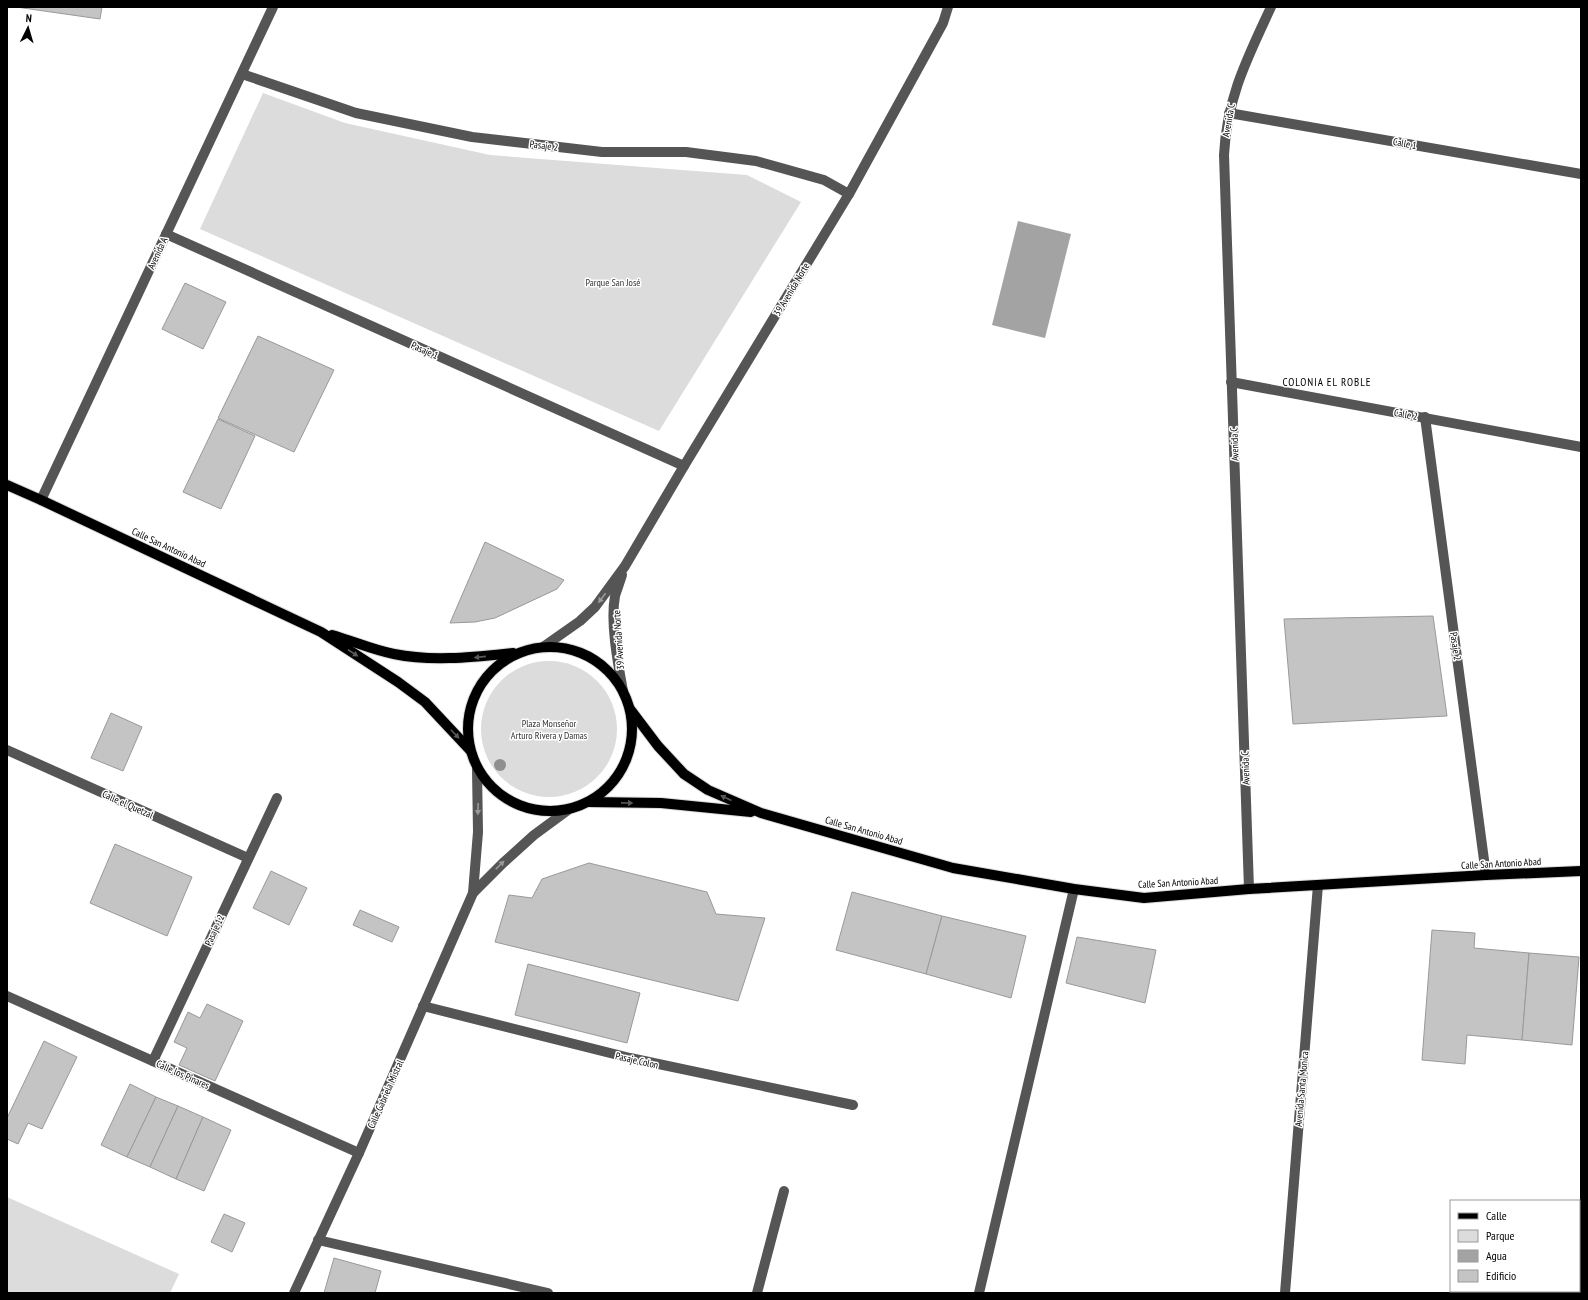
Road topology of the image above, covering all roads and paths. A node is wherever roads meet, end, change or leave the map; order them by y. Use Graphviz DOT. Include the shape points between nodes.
graph roads {
  1 [pos="273,7"];
  2 [pos="948,7"];
  3 [pos="1270,7"];
  4 [pos="242,74"];
  5 [pos="1229,113"];
  6 [pos="1581,174"];
  7 [pos="849,194"];
  8 [pos="166,234"];
  9 [pos="1231,382"];
  10 [pos="1425,417"];
  11 [pos="1581,447"];
  12 [pos="684,466"];
  13 [pos="7,485"];
  14 [pos="41,500"];
  15 [pos="625,566"];
  16 [pos="321,632"];
  17 [pos="543,647"];
  18 [pos="518,653"];
  19 [pos="624,691"];
  20 [pos="630,709"];
  21 [pos="7,750"];
  22 [pos="470,750"];
  23 [pos="477,770"];
  24 [pos="277,798"];
  25 [pos="588,802"];
  26 [pos="568,810"];
  27 [pos="761,813"];
  28 [pos="248,858"];
  29 [pos="1581,871"];
  30 [pos="1486,875"];
  31 [pos="1318,885"];
  32 [pos="1074,889"];
  33 [pos="1249,889"];
  34 [pos="473,893"];
  35 [pos="7,996"];
  36 [pos="423,1006"];
  37 [pos="152,1061"];
  38 [pos="853,1104"];
  39 [pos="359,1153"];
  40 [pos="784,1191"];
  41 [pos="318,1240"];
  42 [pos="294,1293"];
  43 [pos="548,1293"];
  44 [pos="757,1293"];
  45 [pos="979,1293"];
  46 [pos="1285,1293"];
  1 -- 4 [label="street, Avenida A"];
  2 -- 7 [label="street, 39 Avenida Norte" via="943,23"];
  3 -- 5 [label="street, Avenida C" via="1244,64"];
  4 -- 7 [label="street, Pasaje 2" via="356,113 472,137 602,152 686,152 756,161 824,180"];
  4 -- 8 [label="street, Avenida A"];
  5 -- 6 [label="street, Calle 1"];
  5 -- 9 [label="street, Avenida C" via="1224,155"];
  7 -- 12 [label="street, 39 Avenida Norte"];
  8 -- 12 [label="street, Pasaje 1"];
  8 -- 14 [label="street, Avenida A"];
  9 -- 10 [label="street, Calle 2"];
  9 -- 33 [label="street, Avenida C"];
  10 -- 11 [label="street, Calle 2"];
  10 -- 30 [label="street, Pasaje 2"];
  12 -- 15 [label="street, 39 Avenida Norte"];
  13 -- 14 [label="main road, Calle San Antonio Abad"];
  14 -- 16 [label="main road, Calle San Antonio Abad"];
  15 -- 17 [label="street, 39 Avenida Norte, one-way" via="595,607"];
  15 -- 19 [label="street, 39 Avenida Norte" via="615,596 614,623"];
  18 -- 16 [label="main road, Calle San Antonio Abad, one-way" via="471,658 416,657 394,654"];
  16 -- 22 [label="main road, Calle San Antonio Abad, one-way" via="424,702"];
  17 -- 18 [label="main road"];
  17 -- 19 [label="main road" via="569,649 593,659 608,671"];
  18 -- 22 [label="main road" via="490,672 474,695 467,722"];
  19 -- 20 [label="main road"];
  20 -- 25 [label="main road" via="632,741 624,766 604,792"];
  27 -- 20 [label="main road, Calle San Antonio Abad, one-way" via="708,790 684,774 658,746"];
  21 -- 28 [label="street, Calle el Quetzal"];
  22 -- 23 [label="main road"];
  23 -- 26 [label="main road" via="496,791 519,806 540,811"];
  23 -- 34 [label="street, Calle Gabriela Mistral, one-way" via="478,832"];
  24 -- 28 [label="street, Pasaje 12"];
  25 -- 26 [label="main road"];
  25 -- 27 [label="main road, Calle San Antonio Abad, one-way" via="661,803"];
  34 -- 26 [label="street, Calle Gabriela Mistral, one-way" via="534,835"];
  27 -- 32 [label="main road, Calle San Antonio Abad" via="953,868"];
  28 -- 37 [label="street, Pasaje 12"];
  29 -- 30 [label="main road, Calle San Antonio Abad"];
  30 -- 31 [label="main road, Calle San Antonio Abad"];
  31 -- 33 [label="main road, Calle San Antonio Abad"];
  31 -- 46 [label="street, Avenida Santa Monica"];
  32 -- 33 [label="main road, Calle San Antonio Abad" via="1144,898"];
  32 -- 45 [label="street"];
  34 -- 36 [label="street, Calle Gabriela Mistral"];
  35 -- 37 [label="street, Calle los Pinares"];
  36 -- 38 [label="street, Pasaje Colon" via="630,1058"];
  36 -- 39 [label="street, Calle Gabriela Mistral"];
  37 -- 39 [label="street, Calle los Pinares"];
  39 -- 41 [label="street, Calle Gabriela Mistral"];
  40 -- 44 [label="street"];
  41 -- 42 [label="street, Calle Gabriela Mistral"];
  41 -- 43 [label="street"];
}
